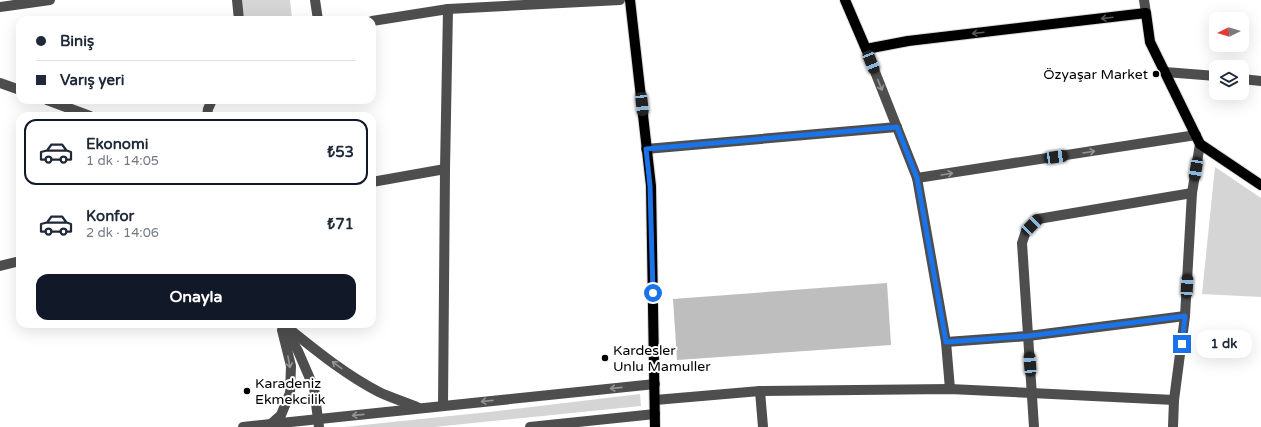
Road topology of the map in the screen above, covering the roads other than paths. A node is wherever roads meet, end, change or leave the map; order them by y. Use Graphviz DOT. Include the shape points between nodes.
graph roads {
  1 [pos="50,0"];
  2 [pos="237,0"];
  3 [pos="315,0"];
  4 [pos="620,0"];
  5 [pos="630,0"];
  6 [pos="844,0"];
  7 [pos="1144,0"];
  8 [pos="0,7"];
  9 [pos="448,9"];
  10 [pos="1146,13"];
  11 [pos="239,16"];
  12 [pos="317,16"];
  13 [pos="376,20"];
  14 [pos="866,49"];
  15 [pos="1164,72"];
  16 [pos="1209,75"];
  17 [pos="1249,80"];
  18 [pos="1261,81"];
  19 [pos="0,83"];
  20 [pos="16,89"];
  21 [pos="58,104"];
  22 [pos="79,112"];
  23 [pos="897,127"];
  24 [pos="1198,140"];
  25 [pos="646,149"];
  26 [pos="444,169"];
  27 [pos="917,178"];
  28 [pos="376,181"];
  29 [pos="1261,185"];
  30 [pos="1192,193"];
  31 [pos="16,262"];
  32 [pos="0,266"];
  33 [pos="1185,316"];
  34 [pos="283,328"];
  35 [pos="284,328"];
  36 [pos="287,328"];
  37 [pos="1028,336"];
  38 [pos="946,342"];
  39 [pos="655,384"];
  40 [pos="950,389"];
  41 [pos="760,391"];
  42 [pos="1032,393"];
  43 [pos="655,400"];
  44 [pos="1174,400"];
  45 [pos="443,406"];
  46 [pos="421,408"];
  47 [pos="655,414"];
  48 [pos="319,423"];
  49 [pos="271,424"];
  50 [pos="243,427"];
  51 [pos="530,427"];
  52 [pos="655,427"];
  53 [pos="763,427"];
  54 [pos="1034,427"];
  55 [pos="1173,427"];
  1 -- 8 [label="street"];
  2 -- 11 [label="street"];
  3 -- 12 [label="street"];
  4 -- 9 [label="street"];
  5 -- 25 [label="main road"];
  6 -- 14 [label="main road"];
  7 -- 10 [label="street"];
  9 -- 13 [label="street"];
  9 -- 26 [label="street"];
  10 -- 14 [label="main road, one-way" via="908,41"];
  10 -- 15 [label="main road" via="1150,42"];
  14 -- 23 [label="street, one-way"];
  15 -- 16 [label="street"];
  15 -- 24 [label="main road"];
  17 -- 18 [label="street"];
  19 -- 20 [label="street"];
  21 -- 22 [label="street"];
  23 -- 25 [label="street"];
  23 -- 27 [label="street"];
  27 -- 24 [label="street, one-way"];
  24 -- 29 [label="main road"];
  24 -- 30 [label="street"];
  25 -- 39 [label="main road" via="650,186"];
  26 -- 28 [label="street"];
  26 -- 45 [label="street"];
  27 -- 38 [label="street"];
  30 -- 33 [label="street"];
  30 -- 37 [label="street" via="1038,219 1026,231 1022,243"];
  31 -- 32 [label="street"];
  33 -- 37 [label="street"];
  33 -- 44 [label="street"];
  34 -- 49 [label="street, one-way" via="291,366 290,393 281,415"];
  35 -- 48 [label="street" via="298,351 314,388"];
  46 -- 36 [label="street, one-way" via="380,392 344,370"];
  37 -- 38 [label="street"];
  37 -- 42 [label="street"];
  38 -- 40 [label="street"];
  39 -- 43 [label="main road"];
  39 -- 45 [label="street, one-way"];
  40 -- 41 [label="street"];
  40 -- 42 [label="street"];
  41 -- 43 [label="street"];
  41 -- 53 [label="street"];
  42 -- 44 [label="street"];
  42 -- 54 [label="street"];
  43 -- 47 [label="main road"];
  44 -- 55 [label="street"];
  45 -- 46 [label="street"];
  46 -- 48 [label="street, one-way"];
  47 -- 51 [label="street"];
  47 -- 52 [label="main road"];
  48 -- 49 [label="street"];
  49 -- 50 [label="street"];
}
